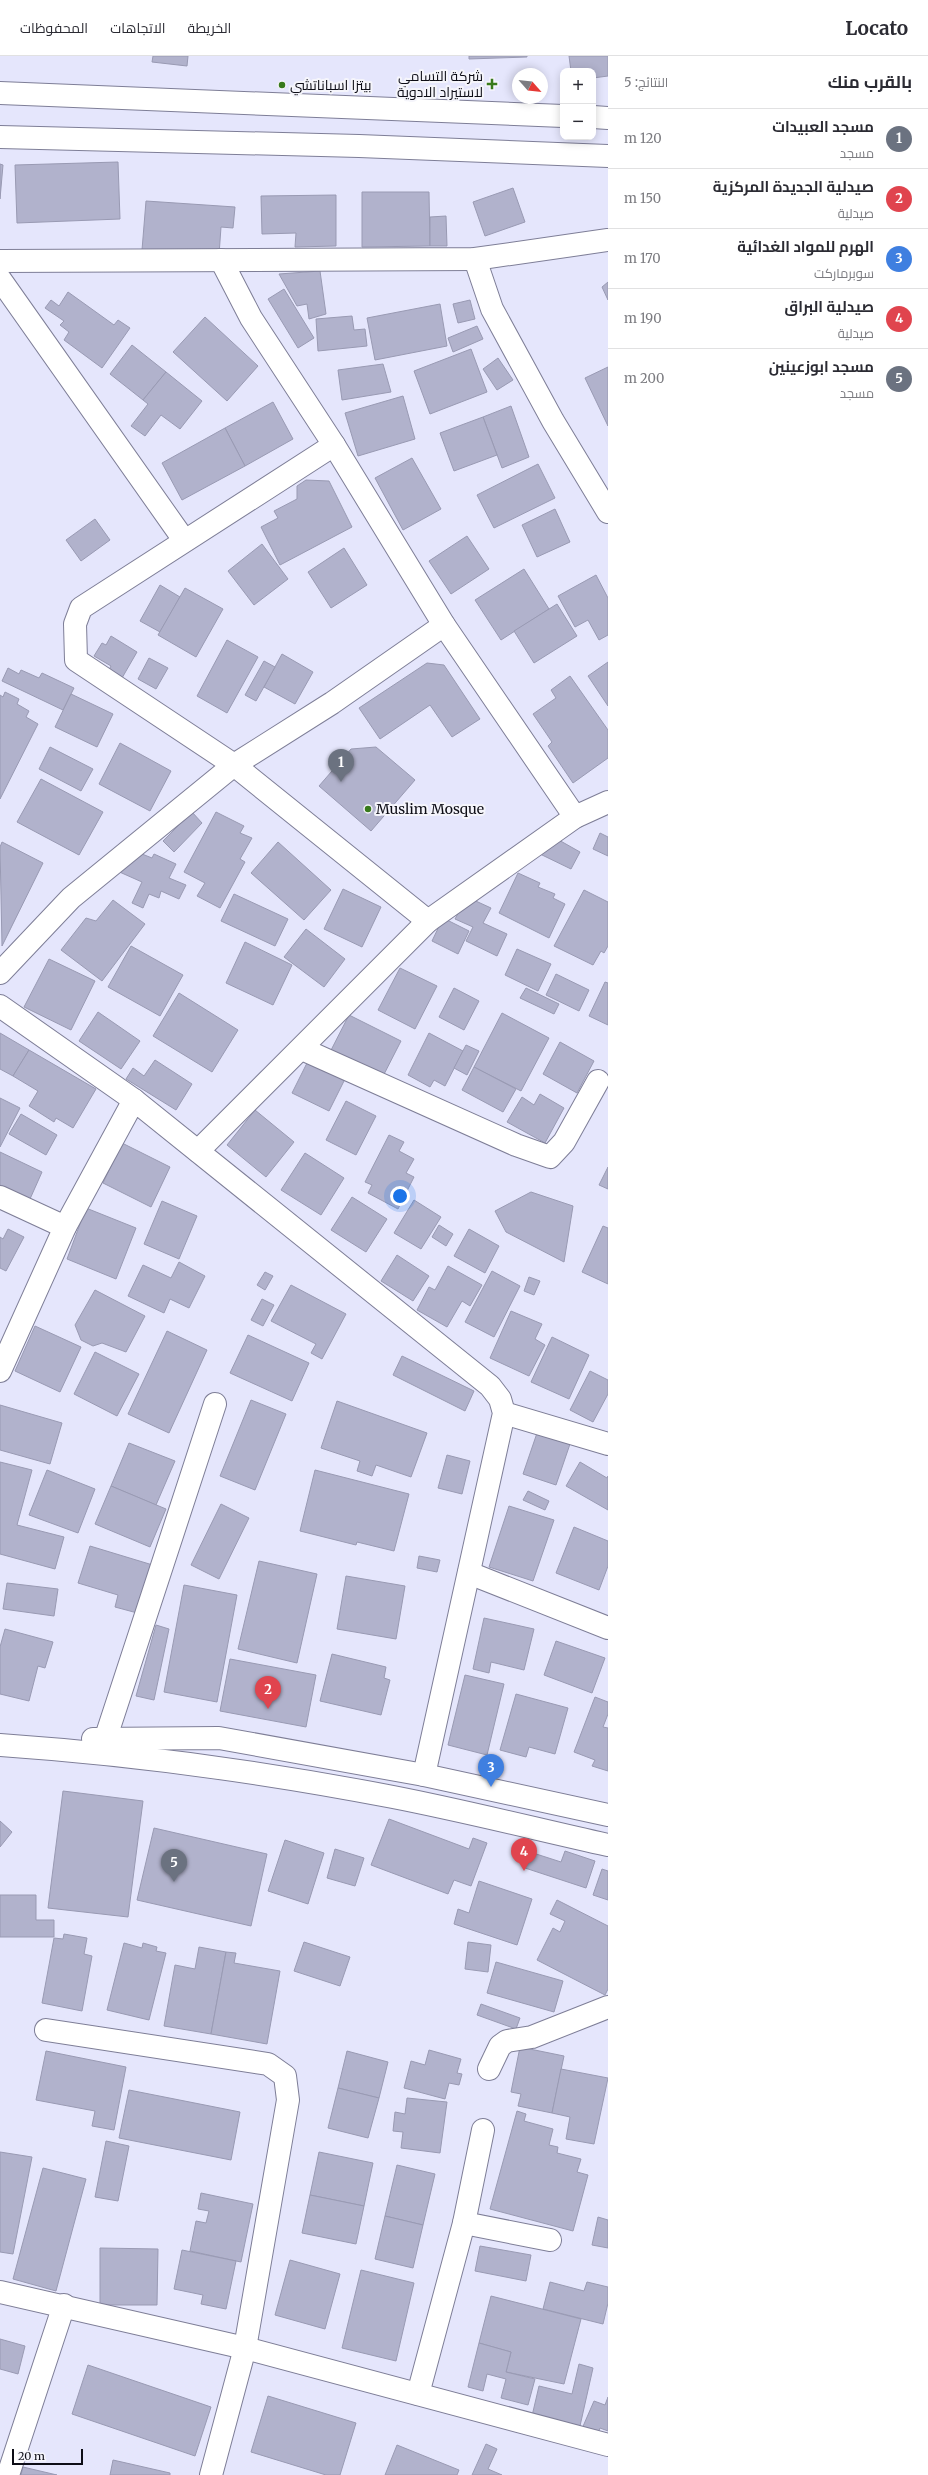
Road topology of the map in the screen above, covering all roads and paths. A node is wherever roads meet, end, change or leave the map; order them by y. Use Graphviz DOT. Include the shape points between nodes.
graph roads {
  1 [pos="0,93"];
  2 [pos="560,116"];
  3 [pos="596,117"];
  4 [pos="608,118"];
  5 [pos="0,137"];
  6 [pos="608,156"];
  7 [pos="608,240"];
  8 [pos="475,259"];
  9 [pos="221,260"];
  10 [pos="0,261"];
  11 [pos="0,279"];
  12 [pos="334,445"];
  13 [pos="608,512"];
  14 [pos="184,540"];
  15 [pos="444,625"];
  16 [pos="234,765"];
  17 [pos="608,802"];
  18 [pos="576,817"];
  19 [pos="428,921"];
  20 [pos="0,973"];
  21 [pos="0,1006"];
  22 [pos="302,1049"];
  23 [pos="598,1081"];
  24 [pos="134,1100"];
  25 [pos="198,1151"];
  26 [pos="0,1197"];
  27 [pos="65,1227"];
  28 [pos="0,1371"];
  29 [pos="215,1404"];
  30 [pos="504,1413"];
  31 [pos="608,1444"];
  32 [pos="469,1573"];
  33 [pos="608,1628"];
  34 [pos="0,1733"];
  35 [pos="0,1745"];
  36 [pos="101,1746"];
  37 [pos="424,1775"];
  38 [pos="608,1815"];
  39 [pos="608,1846"];
  40 [pos="608,2007"];
  41 [pos="46,2030"];
  42 [pos="489,2069"];
  43 [pos="483,2130"];
  44 [pos="464,2223"];
  45 [pos="550,2240"];
  46 [pos="0,2292"];
  47 [pos="64,2305"];
  48 [pos="245,2348"];
  49 [pos="418,2394"];
  50 [pos="608,2445"];
  51 [pos="8,2475"];
  52 [pos="211,2475"];
  1 -- 2 [label="street"];
  3 -- 4 [label="street"];
  5 -- 6 [label="street" via="359,146"];
  7 -- 8 [label="street"];
  8 -- 9 [label="street"];
  8 -- 13 [label="street" via="492,310 553,421"];
  9 -- 10 [label="street"];
  9 -- 12 [label="street" via="251,318"];
  11 -- 14 [label="street"];
  12 -- 14 [label="street"];
  12 -- 15 [label="street"];
  14 -- 16 [label="street" via="81,608 74,624 76,660"];
  15 -- 16 [label="street" via="332,703"];
  15 -- 18 [label="street"];
  16 -- 19 [label="street"];
  16 -- 20 [label="street" via="71,898"];
  17 -- 18 [label="street"];
  18 -- 19 [label="street"];
  19 -- 22 [label="street"];
  21 -- 24 [label="street"];
  22 -- 23 [label="street" via="516,1145 550,1157 564,1142"];
  22 -- 25 [label="street"];
  24 -- 25 [label="street"];
  24 -- 27 [label="street"];
  25 -- 30 [label="street" via="490,1386 500,1399"];
  26 -- 27 [label="street"];
  27 -- 28 [label="street"];
  29 -- 36 [label="street"];
  30 -- 31 [label="street"];
  30 -- 32 [label="street"];
  32 -- 33 [label="street"];
  32 -- 37 [label="street"];
  34 -- 36 [label="street"];
  35 -- 36 [label="street"];
  36 -- 37 [label="street" via="219,1738"];
  36 -- 39 [label="street" via="394,1798"];
  37 -- 38 [label="street"];
  40 -- 42 [label="street" via="532,2037 507,2041 500,2046"];
  41 -- 48 [label="street" via="268,2064 285,2076 288,2100"];
  43 -- 44 [label="street"];
  44 -- 45 [label="street"];
  44 -- 49 [label="street"];
  46 -- 47 [label="street"];
  47 -- 48 [label="street"];
  47 -- 51 [label="street"];
  48 -- 49 [label="street"];
  48 -- 52 [label="street"];
  49 -- 50 [label="street"];
}
